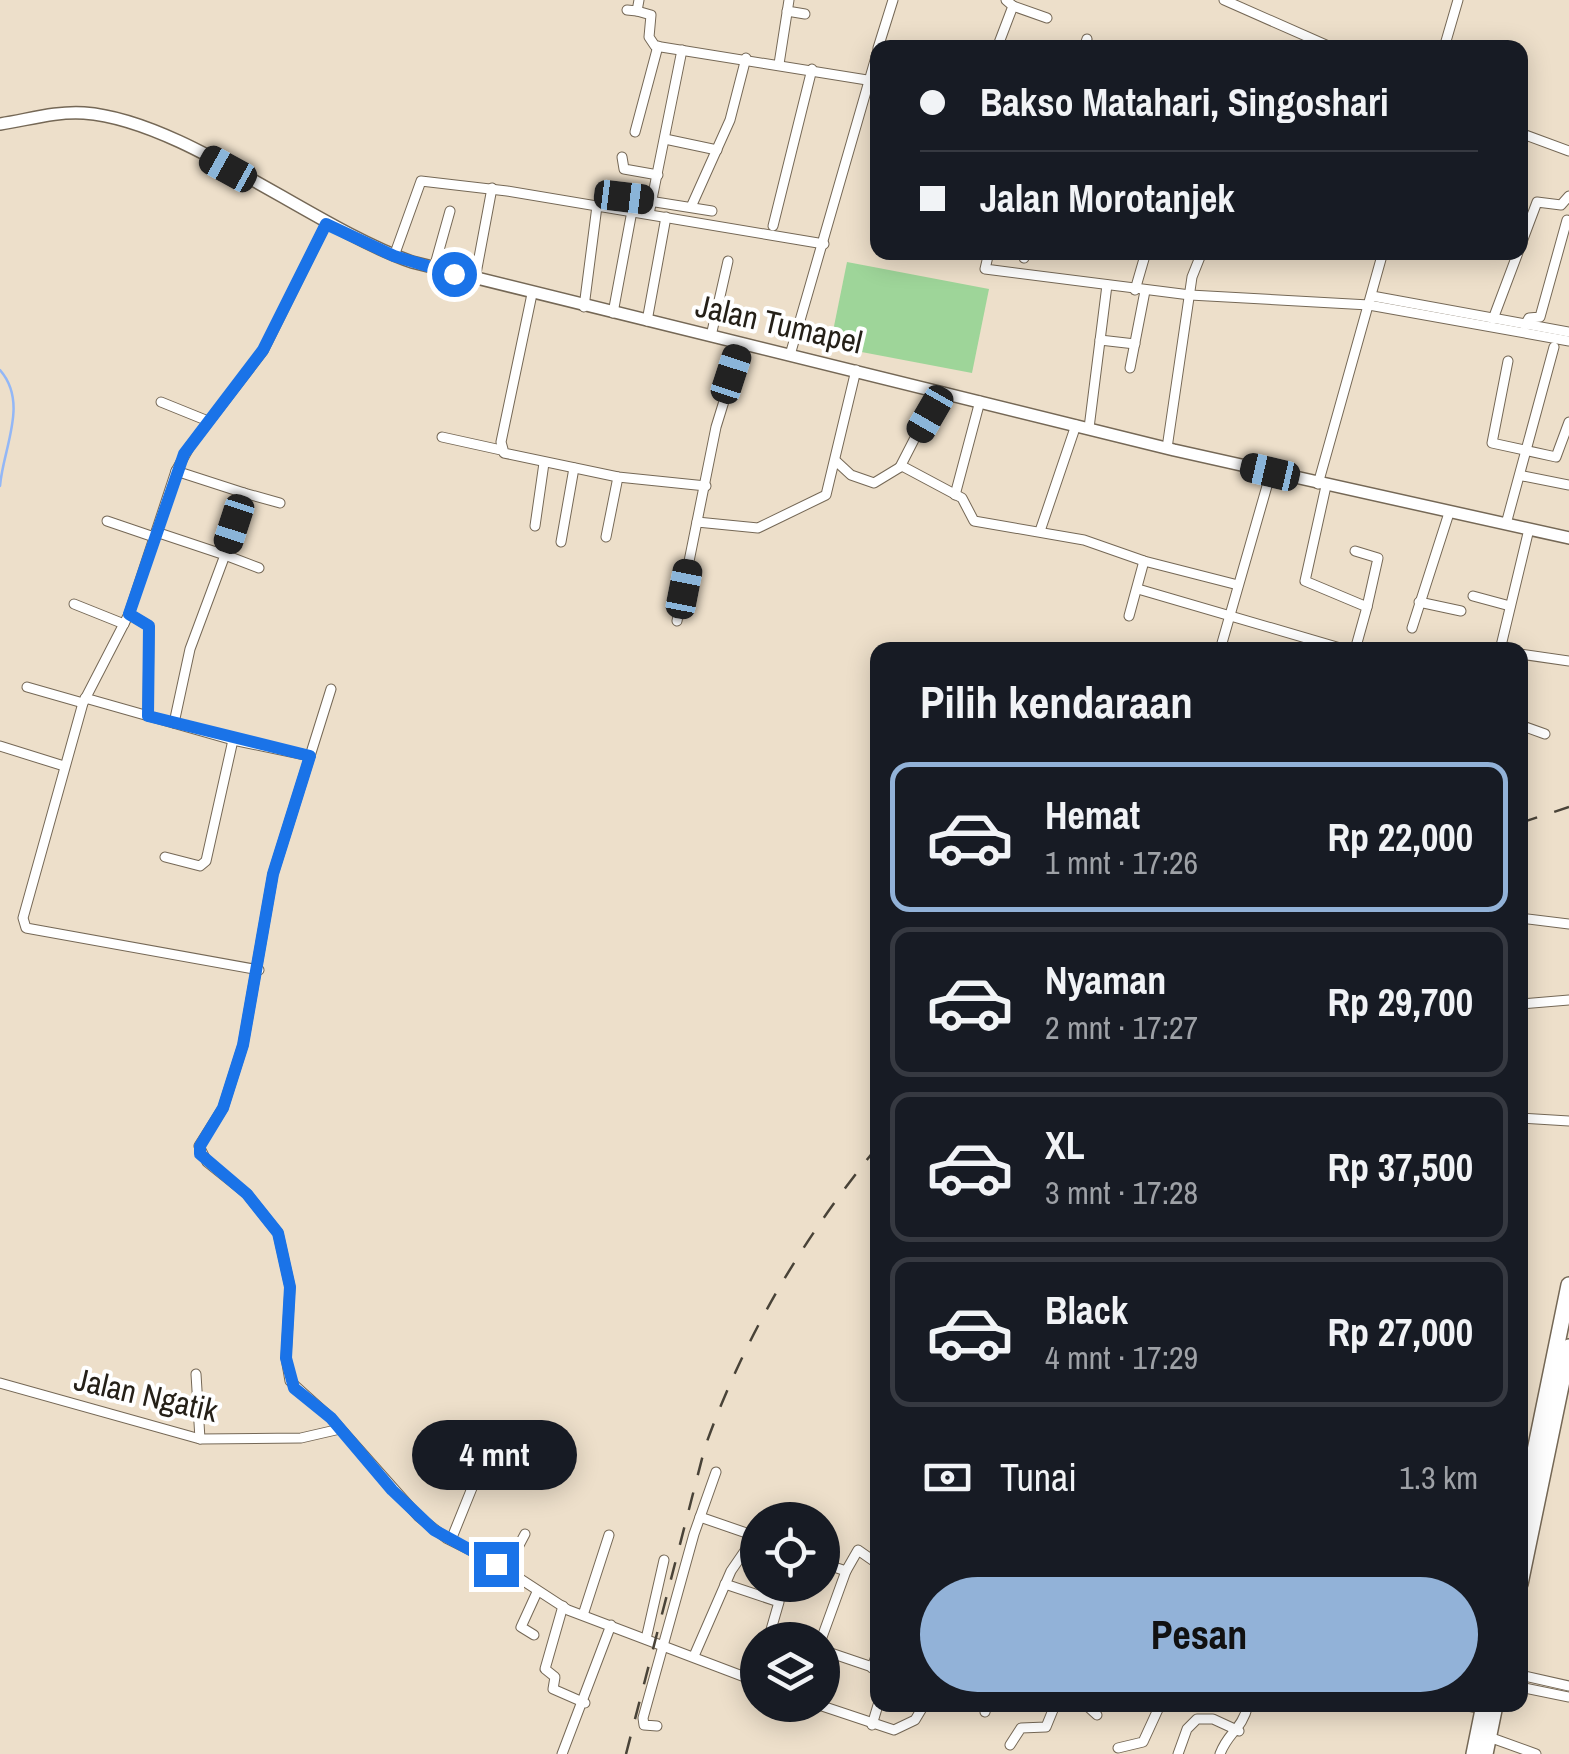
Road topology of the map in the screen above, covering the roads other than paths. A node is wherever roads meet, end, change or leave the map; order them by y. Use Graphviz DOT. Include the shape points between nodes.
graph roads {
  1 [pos="893,0"];
  2 [pos="1224,0"];
  3 [pos="1458,0"];
  4 [pos="1010,3"];
  5 [pos="788,5"];
  6 [pos="634,7"];
  7 [pos="805,14"];
  8 [pos="1047,18"];
  9 [pos="881,40"];
  10 [pos="999,40"];
  11 [pos="1315,40"];
  12 [pos="1446,40"];
  13 [pos="658,46"];
  14 [pos="682,50"];
  15 [pos="746,58"];
  16 [pos="779,64"];
  17 [pos="812,69"];
  18 [pos="870,74"];
  19 [pos="867,80"];
  20 [pos="0,124"];
  21 [pos="636,132"];
  22 [pos="1528,136"];
  23 [pos="665,139"];
  24 [pos="717,150"];
  25 [pos="1569,151"];
  26 [pos="622,157"];
  27 [pos="658,175"];
  28 [pos="492,188"];
  29 [pos="1569,196"];
  30 [pos="624,197"];
  31 [pos="598,206"];
  32 [pos="691,207"];
  33 [pos="650,208"];
  34 [pos="632,211"];
  35 [pos="712,211"];
  36 [pos="450,212"];
  37 [pos="666,216"];
  38 [pos="1567,220"];
  39 [pos="326,224"];
  40 [pos="773,226"];
  41 [pos="1528,226"];
  42 [pos="826,239"];
  43 [pos="394,256"];
  44 [pos="987,260"];
  45 [pos="1144,260"];
  46 [pos="1199,260"];
  47 [pos="1381,260"];
  48 [pos="1515,260"];
  49 [pos="728,261"];
  50 [pos="434,268"];
  51 [pos="475,279"];
  52 [pos="1107,285"];
  53 [pos="1191,285"];
  54 [pos="1139,288"];
  55 [pos="532,294"];
  56 [pos="1370,300"];
  57 [pos="584,306"];
  58 [pos="613,314"];
  59 [pos="1493,318"];
  60 [pos="647,321"];
  61 [pos="1524,328"];
  62 [pos="1569,332"];
  63 [pos="711,336"];
  64 [pos="1100,340"];
  65 [pos="1569,341"];
  66 [pos="742,342"];
  67 [pos="1135,344"];
  68 [pos="1554,347"];
  69 [pos="790,356"];
  70 [pos="1508,361"];
  71 [pos="1130,368"];
  72 [pos="856,370"];
  73 [pos="939,391"];
  74 [pos="980,401"];
  75 [pos="161,402"];
  76 [pos="208,421"];
  77 [pos="1569,422"];
  78 [pos="1082,426"];
  79 [pos="442,437"];
  80 [pos="1167,448"];
  81 [pos="501,450"];
  82 [pos="1529,450"];
  83 [pos="544,462"];
  84 [pos="837,462"];
  85 [pos="900,467"];
  86 [pos="574,468"];
  87 [pos="176,471"];
  88 [pos="1270,472"];
  89 [pos="618,476"];
  90 [pos="1522,476"];
  91 [pos="1322,485"];
  92 [pos="1569,485"];
  93 [pos="706,486"];
  94 [pos="244,493"];
  95 [pos="955,494"];
  96 [pos="280,504"];
  97 [pos="1448,513"];
  98 [pos="108,520"];
  99 [pos="698,522"];
  100 [pos="1506,524"];
  101 [pos="535,526"];
  102 [pos="1529,529"];
  103 [pos="1040,531"];
  104 [pos="155,534"];
  105 [pos="606,538"];
  106 [pos="1569,538"];
  107 [pos="561,542"];
  108 [pos="1354,551"];
  109 [pos="225,555"];
  110 [pos="1144,562"];
  111 [pos="259,568"];
  112 [pos="1238,585"];
  113 [pos="1138,589"];
  114 [pos="1473,596"];
  115 [pos="1419,602"];
  116 [pos="74,604"];
  117 [pos="1510,606"];
  118 [pos="1368,607"];
  119 [pos="1460,611"];
  120 [pos="1130,616"];
  121 [pos="1228,616"];
  122 [pos="127,619"];
  123 [pos="677,622"];
  124 [pos="1412,628"];
  125 [pos="1222,642"];
  126 [pos="1319,642"];
  127 [pos="1357,642"];
  128 [pos="1502,642"];
  129 [pos="1528,655"];
  130 [pos="1569,662"];
  131 [pos="27,688"];
  132 [pos="331,689"];
  133 [pos="84,700"];
  134 [pos="148,716"];
  135 [pos="174,724"];
  136 [pos="1528,728"];
  137 [pos="1545,734"];
  138 [pos="233,740"];
  139 [pos="0,746"];
  140 [pos="310,756"];
  141 [pos="64,766"];
  142 [pos="166,857"];
  143 [pos="1528,919"];
  144 [pos="1569,924"];
  145 [pos="259,970"];
  146 [pos="1569,1000"];
  147 [pos="1528,1003"];
  148 [pos="1528,1119"];
  149 [pos="1569,1122"];
  150 [pos="1569,1285"];
  151 [pos="1569,1348"];
  152 [pos="196,1374"];
  153 [pos="0,1383"];
  154 [pos="340,1428"];
  155 [pos="200,1439"];
  156 [pos="716,1472"];
  157 [pos="1528,1485"];
  158 [pos="472,1488"];
  159 [pos="465,1504"];
  160 [pos="477,1510"];
  161 [pos="700,1517"];
  162 [pos="740,1531"];
  163 [pos="525,1534"];
  164 [pos="609,1534"];
  165 [pos="451,1540"];
  166 [pos="1528,1545"];
  167 [pos="870,1559"];
  168 [pos="664,1560"];
  169 [pos="740,1561"];
  170 [pos="840,1569"];
  171 [pos="506,1570"];
  172 [pos="846,1571"];
  173 [pos="725,1584"];
  174 [pos="537,1592"];
  175 [pos="562,1606"];
  176 [pos="582,1615"];
  177 [pos="773,1622"];
  178 [pos="828,1622"];
  179 [pos="611,1625"];
  180 [pos="534,1635"];
  181 [pos="646,1639"];
  182 [pos="664,1645"];
  183 [pos="694,1656"];
  184 [pos="840,1656"];
  185 [pos="870,1667"];
  186 [pos="740,1675"];
  187 [pos="1528,1682"];
  188 [pos="1528,1683"];
  189 [pos="1569,1686"];
  190 [pos="587,1698"];
  191 [pos="1569,1698"];
  192 [pos="876,1712"];
  193 [pos="920,1712"];
  194 [pos="1053,1712"];
  195 [pos="1094,1712"];
  196 [pos="1157,1712"];
  197 [pos="1246,1712"];
  198 [pos="1487,1712"];
  199 [pos="840,1713"];
  200 [pos="1097,1715"];
  201 [pos="872,1725"];
  202 [pos="657,1726"];
  203 [pos="1239,1731"];
  204 [pos="1484,1742"];
  205 [pos="1010,1745"];
  206 [pos="1118,1748"];
  207 [pos="562,1754"];
  208 [pos="1178,1754"];
  209 [pos="1220,1754"];
  210 [pos="1474,1754"];
  211 [pos="1536,1754"];
  1 -- 9 [label="street"];
  2 -- 11 [label="street"];
  3 -- 12 [label="street"];
  4 -- 8 [label="street"];
  4 -- 10 [label="street"];
  5 -- 7 [label="street"];
  5 -- 16 [label="street"];
  6 -- 13 [label="street" via="651,16 649,37"];
  13 -- 14 [label="street"];
  13 -- 21 [label="street"];
  14 -- 15 [label="street"];
  14 -- 23 [label="street"];
  15 -- 16 [label="street"];
  15 -- 24 [label="street"];
  16 -- 17 [label="street"];
  17 -- 19 [label="street"];
  17 -- 40 [label="street"];
  18 -- 19 [label="street"];
  19 -- 42 [label="street"];
  20 -- 39 [label="street, Jalan Tumapel" via="84,113 180,144"];
  22 -- 25 [label="street"];
  23 -- 24 [label="street"];
  23 -- 27 [label="street"];
  24 -- 32 [label="street"];
  26 -- 27 [label="street" via="624,170"];
  27 -- 33 [label="street"];
  28 -- 31 [label="street"];
  28 -- 43 [label="street" via="421,181"];
  28 -- 51 [label="street"];
  29 -- 41 [label="street" via="1560,206 1537,202"];
  30 -- 33 [label="street"];
  31 -- 34 [label="street"];
  31 -- 57 [label="street"];
  32 -- 33 [label="street"];
  32 -- 35 [label="street"];
  33 -- 34 [label="street"];
  33 -- 37 [label="street"];
  34 -- 58 [label="street"];
  36 -- 50 [label="street"];
  37 -- 42 [label="street"];
  37 -- 60 [label="street"];
  38 -- 61 [label="street" via="1540,317 1529,318"];
  39 -- 43 [label="street, Jalan Tumapel"];
  39 -- 76 [label="street" via="263,350"];
  42 -- 69 [label="street"];
  43 -- 50 [label="street, Jalan Tumapel"];
  44 -- 52 [label="street"];
  45 -- 54 [label="street"];
  46 -- 53 [label="street"];
  47 -- 56 [label="street"];
  48 -- 59 [label="street"];
  49 -- 63 [label="street"];
  50 -- 51 [label="street, Jalan Tumapel"];
  51 -- 55 [label="street, Jalan Tumapel"];
  52 -- 54 [label="street"];
  52 -- 64 [label="street"];
  53 -- 54 [label="street"];
  53 -- 56 [label="street"];
  53 -- 80 [label="street"];
  54 -- 67 [label="street"];
  55 -- 57 [label="street, Jalan Tumapel"];
  55 -- 81 [label="street"];
  56 -- 59 [label="street"];
  56 -- 61 [label="street"];
  56 -- 91 [label="street"];
  57 -- 58 [label="street, Jalan Tumapel"];
  58 -- 60 [label="street, Jalan Tumapel"];
  59 -- 61 [label="street"];
  60 -- 63 [label="street, Jalan Tumapel"];
  61 -- 62 [label="street"];
  61 -- 65 [label="street"];
  63 -- 66 [label="street, Jalan Tumapel"];
  64 -- 67 [label="street"];
  64 -- 78 [label="street"];
  66 -- 69 [label="street, Jalan Tumapel"];
  66 -- 93 [label="street"];
  67 -- 71 [label="street"];
  68 -- 82 [label="street"];
  69 -- 72 [label="street, Jalan Tumapel"];
  70 -- 82 [label="street" via="1492,441"];
  72 -- 73 [label="street, Jalan Tumapel"];
  72 -- 84 [label="street"];
  73 -- 74 [label="street, Jalan Tumapel"];
  73 -- 85 [label="street"];
  74 -- 78 [label="street, Jalan Tumapel"];
  74 -- 95 [label="street"];
  75 -- 76 [label="street"];
  76 -- 87 [label="street"];
  77 -- 82 [label="street" via="1559,456"];
  78 -- 80 [label="street, Jalan Tumapel"];
  78 -- 103 [label="street"];
  79 -- 81 [label="street"];
  80 -- 88 [label="street, Jalan Tumapel"];
  81 -- 83 [label="street"];
  82 -- 90 [label="street"];
  83 -- 86 [label="street"];
  83 -- 101 [label="street"];
  84 -- 85 [label="street" via="874,483"];
  84 -- 99 [label="street" via="826,495 777,522 758,528"];
  85 -- 95 [label="street"];
  86 -- 89 [label="street"];
  86 -- 107 [label="street"];
  87 -- 94 [label="street"];
  87 -- 104 [label="street"];
  88 -- 91 [label="street, Jalan Tumapel"];
  88 -- 112 [label="street"];
  89 -- 93 [label="street"];
  89 -- 105 [label="street"];
  90 -- 92 [label="street"];
  90 -- 100 [label="street"];
  91 -- 97 [label="street, Jalan Tumapel"];
  91 -- 118 [label="street" via="1305,581"];
  93 -- 99 [label="street"];
  94 -- 96 [label="street"];
  94 -- 109 [label="street"];
  95 -- 103 [label="street" via="974,521"];
  97 -- 100 [label="street, Jalan Tumapel"];
  97 -- 115 [label="street"];
  98 -- 104 [label="street"];
  99 -- 123 [label="street"];
  100 -- 102 [label="street, Jalan Tumapel"];
  102 -- 106 [label="street, Jalan Tumapel"];
  102 -- 117 [label="street"];
  103 -- 110 [label="street"];
  104 -- 109 [label="street"];
  104 -- 122 [label="street"];
  108 -- 118 [label="street" via="1379,559"];
  109 -- 111 [label="street"];
  109 -- 135 [label="street" via="190,649"];
  110 -- 112 [label="street"];
  110 -- 113 [label="street"];
  112 -- 121 [label="street"];
  113 -- 120 [label="street"];
  113 -- 121 [label="street"];
  114 -- 117 [label="street"];
  115 -- 119 [label="street"];
  115 -- 124 [label="street"];
  116 -- 122 [label="street"];
  117 -- 128 [label="street"];
  118 -- 127 [label="street"];
  121 -- 125 [label="street"];
  121 -- 126 [label="street"];
  122 -- 133 [label="street"];
  122 -- 134 [label="street" via="149,626"];
  129 -- 130 [label="street"];
  131 -- 133 [label="street"];
  132 -- 140 [label="street"];
  133 -- 134 [label="street"];
  133 -- 141 [label="street"];
  134 -- 135 [label="street"];
  135 -- 138 [label="street"];
  136 -- 137 [label="street"];
  138 -- 140 [label="street"];
  138 -- 142 [label="street" via="206,861 200,866"];
  139 -- 141 [label="street"];
  140 -- 145 [label="street" via="273,874"];
  141 -- 145 [label="street" via="23,918 26,928"];
  143 -- 144 [label="street"];
  145 -- 154 [label="street" via="228,1092 200,1154 247,1194 278,1233 290,1287 290,1381"];
  146 -- 147 [label="street"];
  148 -- 149 [label="street"];
  150 -- 157 [label="highway"];
  151 -- 166 [label="highway"];
  152 -- 155 [label="street"];
  153 -- 155 [label="street, Jalan Ngatik"];
  154 -- 155 [label="street, Jalan Ngatik" via="301,1438"];
  154 -- 165 [label="street" via="392,1490"];
  156 -- 161 [label="street"];
  158 -- 159 [label="street"];
  159 -- 160 [label="street"];
  159 -- 165 [label="street"];
  161 -- 162 [label="street"];
  161 -- 182 [label="street"];
  163 -- 171 [label="street"];
  164 -- 176 [label="street"];
  165 -- 171 [label="street"];
  167 -- 172 [label="street" via="856,1550"];
  168 -- 181 [label="street"];
  169 -- 173 [label="street"];
  170 -- 172 [label="street"];
  171 -- 174 [label="street"];
  172 -- 178 [label="street"];
  173 -- 177 [label="street" via="779,1602"];
  173 -- 183 [label="street"];
  174 -- 175 [label="street"];
  174 -- 180 [label="street" via="520,1627"];
  175 -- 176 [label="street"];
  175 -- 190 [label="street" via="545,1669 555,1677 553,1689"];
  176 -- 179 [label="street"];
  179 -- 181 [label="street"];
  179 -- 190 [label="street"];
  181 -- 182 [label="street"];
  182 -- 183 [label="street"];
  182 -- 202 [label="street" via="642,1718 644,1725"];
  183 -- 186 [label="street"];
  184 -- 185 [label="street"];
  187 -- 189 [label="street"];
  188 -- 191 [label="street"];
  190 -- 207 [label="street"];
  192 -- 201 [label="street"];
  193 -- 201 [label="street" via="902,1729"];
  194 -- 205 [label="street" via="1046,1727 1019,1729"];
  195 -- 200 [label="street"];
  196 -- 206 [label="street" via="1143,1742"];
  197 -- 203 [label="street"];
  198 -- 204 [label="highway"];
  199 -- 201 [label="street"];
  203 -- 208 [label="street" via="1197,1718"];
  203 -- 209 [label="street"];
  204 -- 210 [label="highway"];
  204 -- 211 [label="street"];
}
